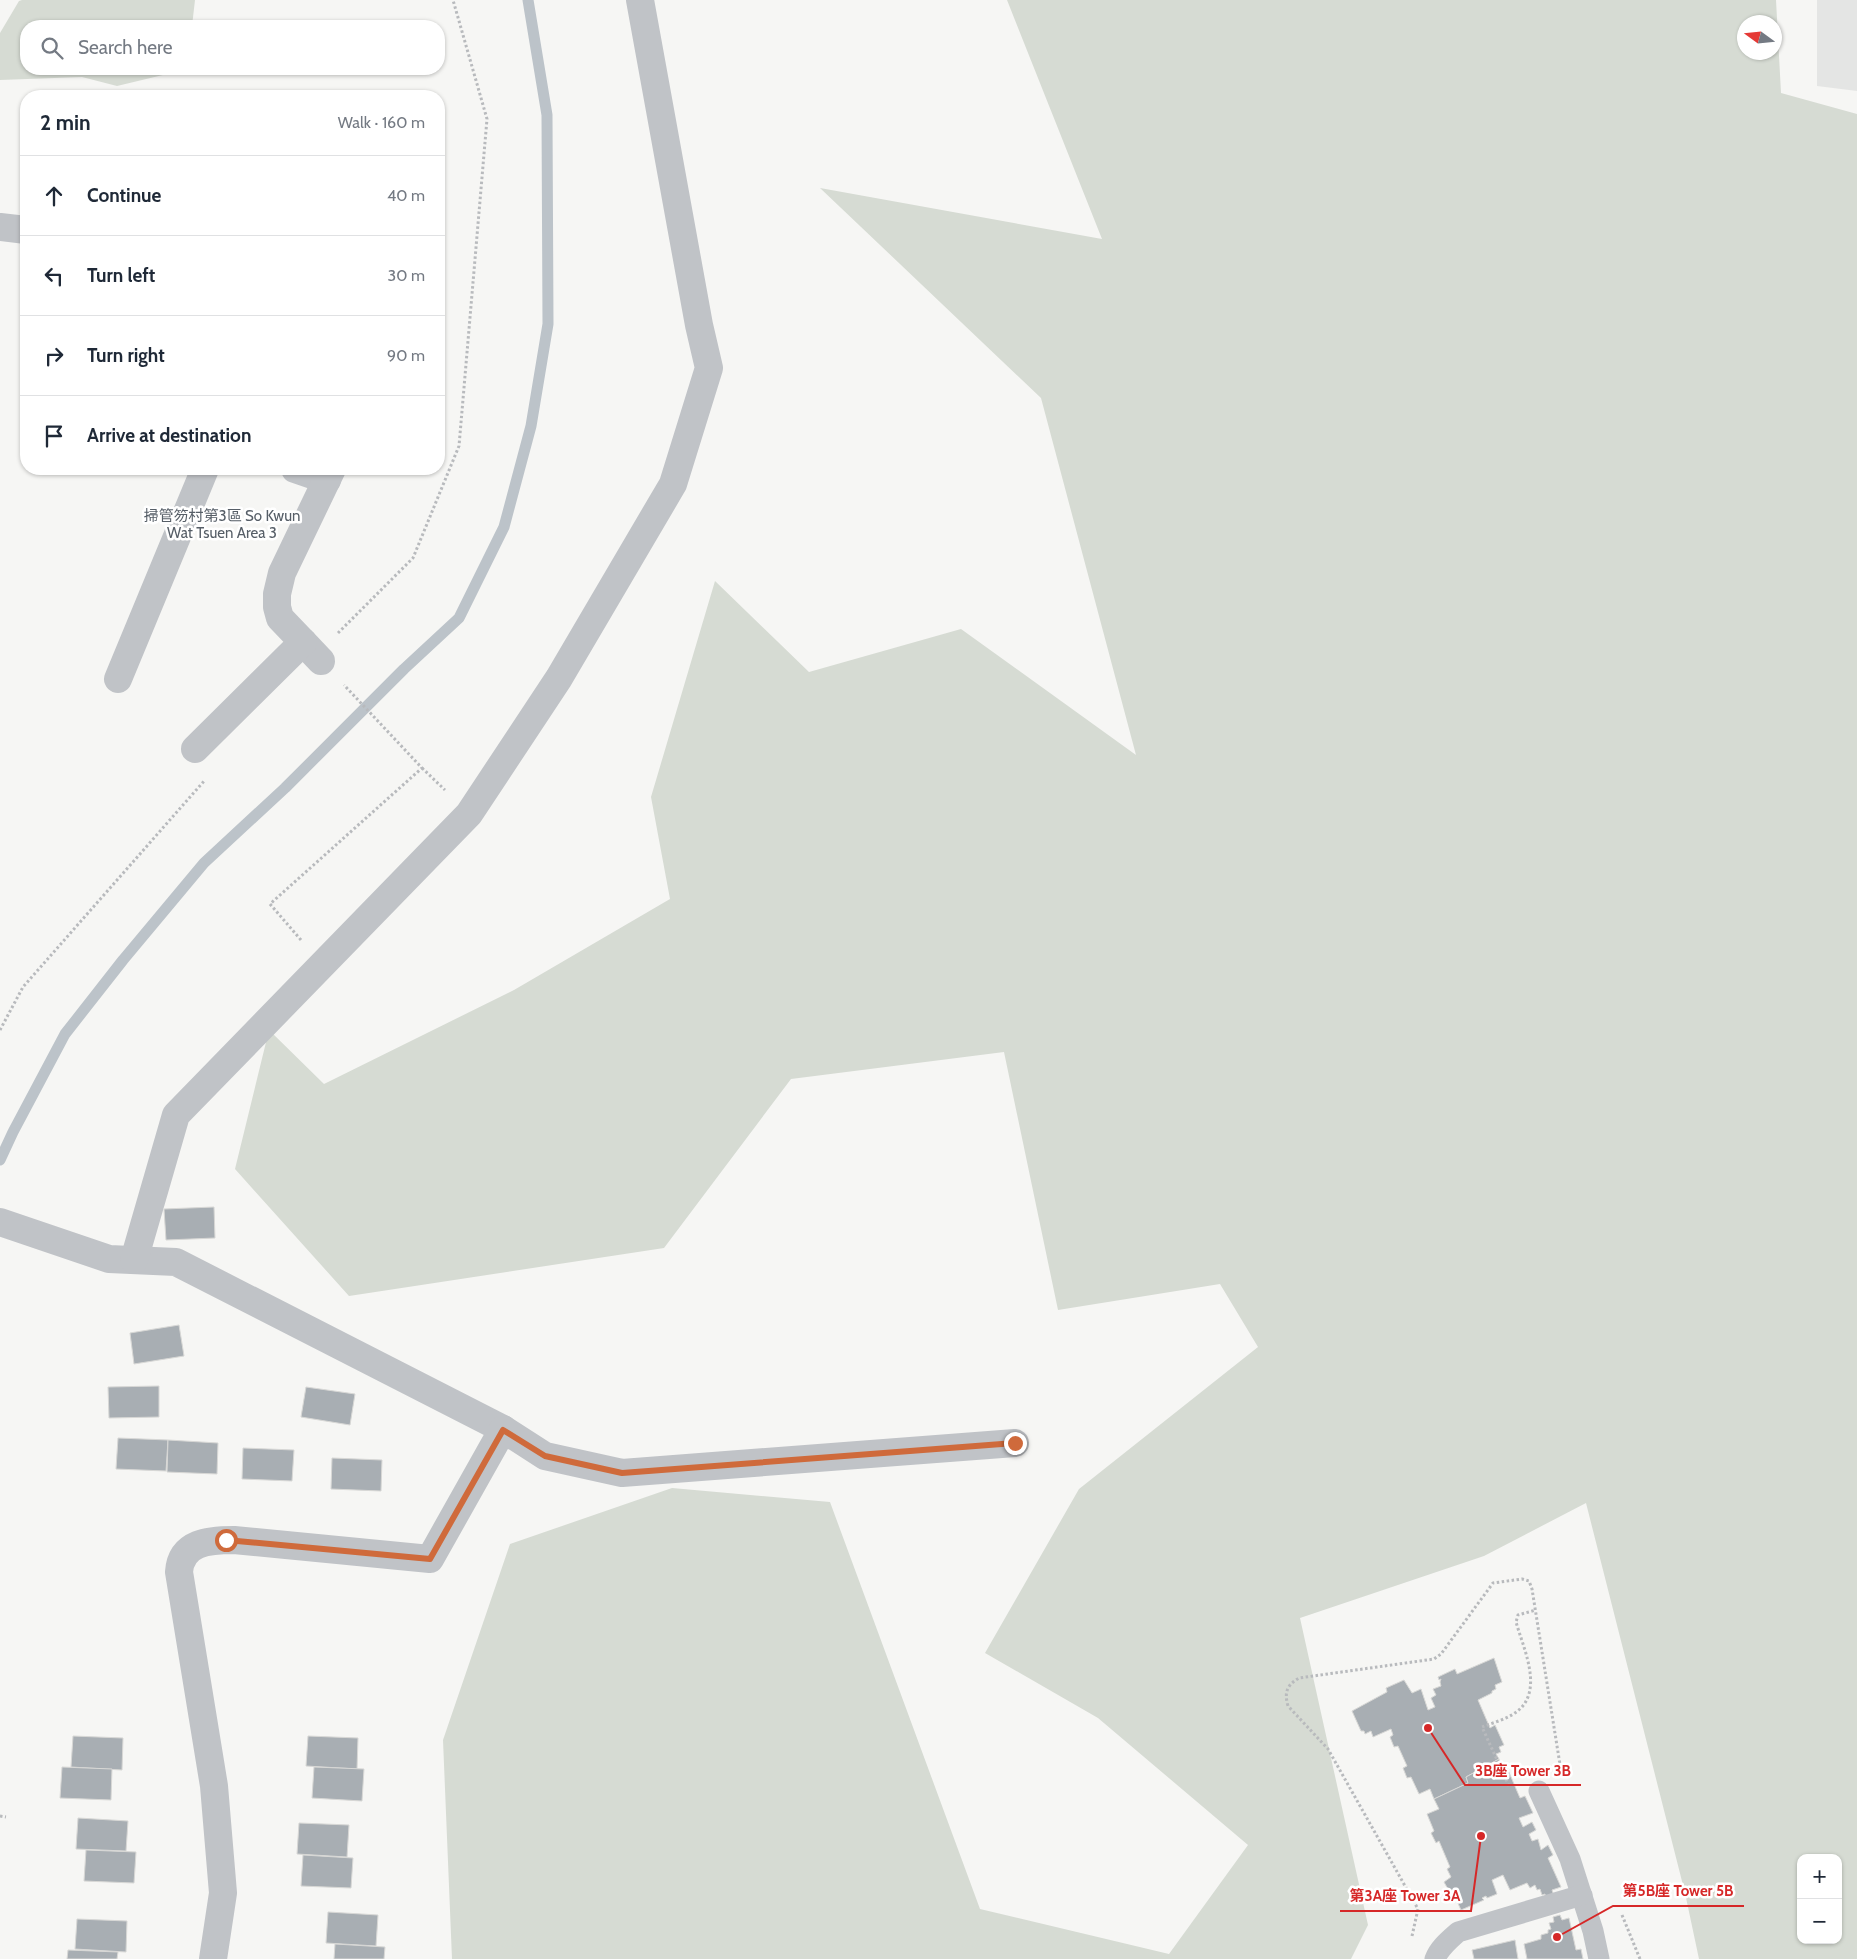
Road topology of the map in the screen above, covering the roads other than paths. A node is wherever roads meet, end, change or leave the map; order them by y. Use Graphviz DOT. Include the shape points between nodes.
graph roads {
  1 [pos="640,0"];
  2 [pos="0,227"];
  3 [pos="20,229"];
  4 [pos="203,475"];
  5 [pos="330,475"];
  6 [pos="118,679"];
  7 [pos="196,749"];
  8 [pos="0,1222"];
  9 [pos="134,1260"];
  10 [pos="503,1430"];
  11 [pos="1015,1443"];
  12 [pos="1540,1791"];
  13 [pos="1582,1895"];
  14 [pos="213,1959"];
  15 [pos="1435,1959"];
  16 [pos="1600,1959"];
  1 -- 9 [label="street" via="699,325 710,368 673,484 559,678 469,814 176,1115"];
  2 -- 3 [label="street"];
  4 -- 6 [label="street"];
  5 -- 7 [label="street" via="282,573 277,594 280,618 312,652"];
  8 -- 9 [label="street" via="109,1260"];
  9 -- 10 [label="street" via="176,1262"];
  10 -- 11 [label="street" via="545,1456 622,1473"];
  10 -- 14 [label="street" via="430,1559 234,1540 209,1541 191,1548 180,1562 215,1796 223,1893"];
  12 -- 13 [label="lane"];
  13 -- 15 [label="lane" via="1458,1932"];
  13 -- 16 [label="lane"];
}
